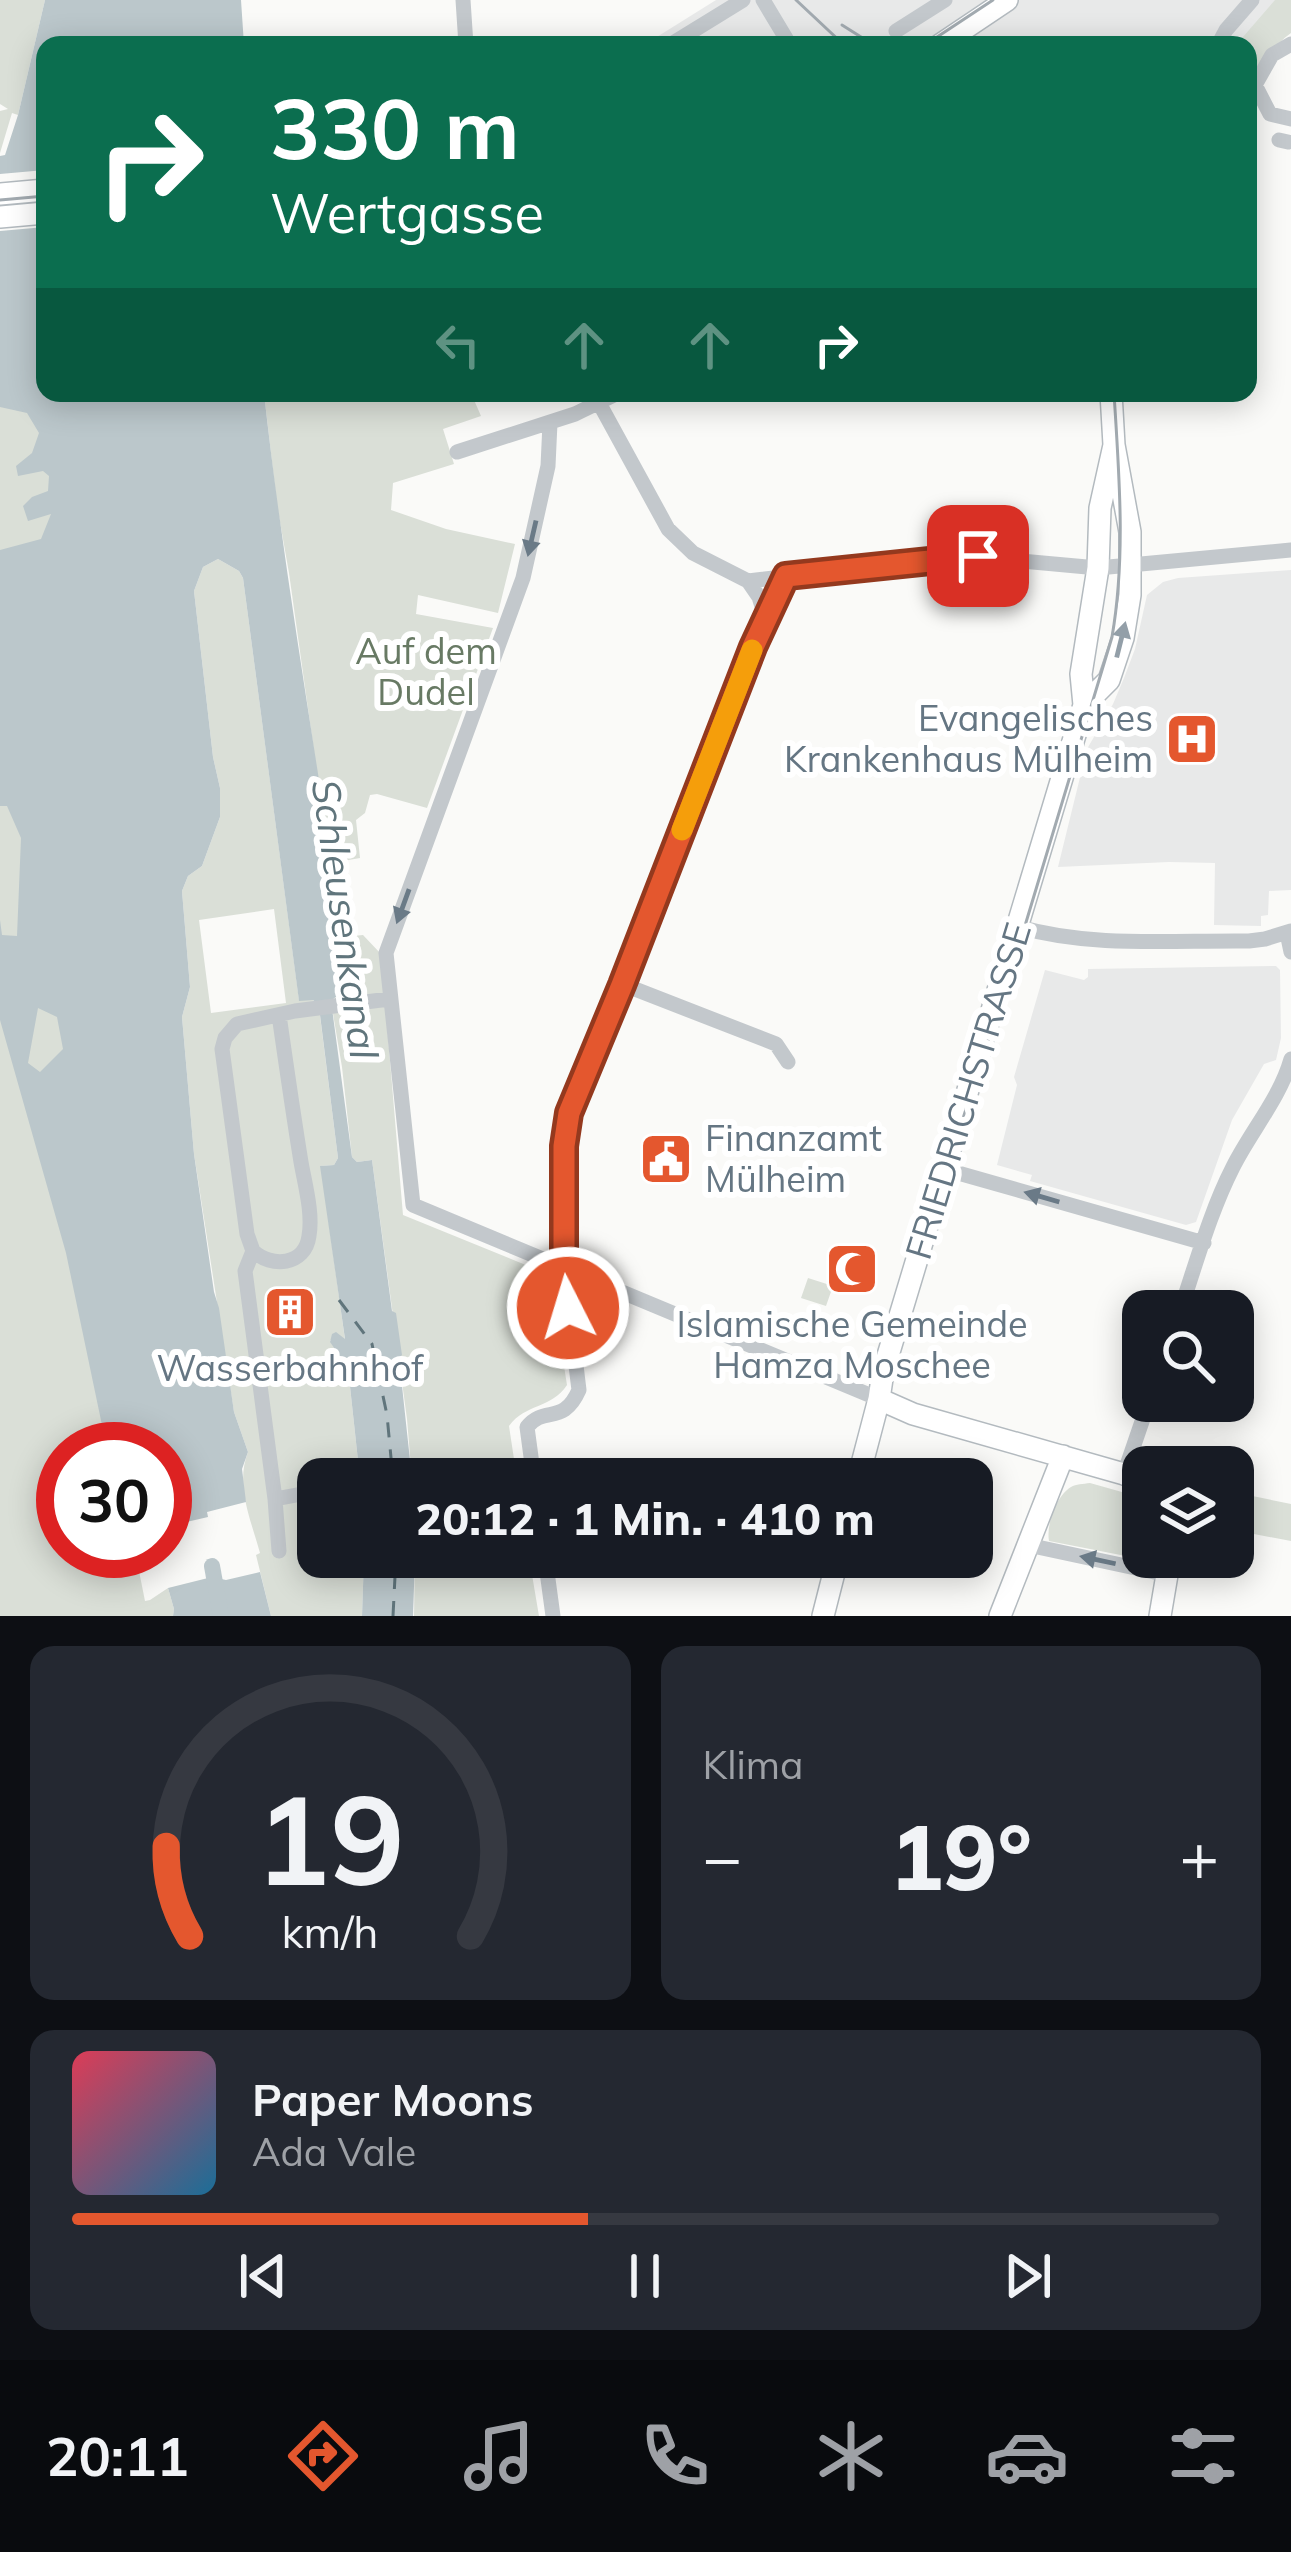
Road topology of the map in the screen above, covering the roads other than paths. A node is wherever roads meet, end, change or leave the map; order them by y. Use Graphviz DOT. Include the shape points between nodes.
graph roads {
  1 [pos="463,0"];
  2 [pos="743,0"];
  3 [pos="763,0"];
  4 [pos="944,0"];
  5 [pos="1007,0"];
  6 [pos="1252,0"];
  7 [pos="896,32"];
  8 [pos="465,36"];
  9 [pos="685,36"];
  10 [pos="785,36"];
  11 [pos="953,36"];
  12 [pos="1223,36"];
  13 [pos="1291,44"];
  14 [pos="1257,82"];
  15 [pos="1257,90"];
  16 [pos="1291,119"];
  17 [pos="36,191"];
  18 [pos="0,194"];
  19 [pos="36,214"];
  20 [pos="0,217"];
  21 [pos="589,402"];
  22 [pos="601,402"];
  23 [pos="1112,402"];
  24 [pos="550,423"];
  25 [pos="1114,445"];
  26 [pos="457,452"];
  27 [pos="1291,550"];
  28 [pos="1131,563"];
  29 [pos="1098,568"];
  30 [pos="786,576"];
  31 [pos="748,581"];
  32 [pos="765,616"];
  33 [pos="1084,705"];
  34 [pos="1018,927"];
  35 [pos="1289,932"];
  36 [pos="1291,952"];
  37 [pos="622,985"];
  38 [pos="389,999"];
  39 [pos="279,1015"];
  40 [pos="1291,1059"];
  41 [pos="788,1062"];
  42 [pos="1288,1081"];
  43 [pos="944,1169"];
  44 [pos="1204,1243"];
  45 [pos="253,1251"];
  46 [pos="564,1267"];
  47 [pos="1187,1290"];
  48 [pos="879,1400"];
  49 [pos="1063,1456"];
  50 [pos="531,1458"];
  51 [pos="864,1458"];
  52 [pos="1122,1474"];
  53 [pos="297,1495"];
  54 [pos="275,1499"];
  55 [pos="1028,1545"];
  56 [pos="279,1551"];
  57 [pos="1122,1559"];
  58 [pos="548,1578"];
  59 [pos="833,1578"];
  60 [pos="1167,1578"];
  61 [pos="553,1616"];
  62 [pos="823,1616"];
  63 [pos="1000,1616"];
  64 [pos="1160,1616"];
  1 -- 8 [label="street"];
  2 -- 9 [label="street"];
  3 -- 10 [label="street"];
  4 -- 7 [label="street"];
  5 -- 11 [label="main road"];
  6 -- 12 [label="street"];
  13 -- 14 [label="street" via="1272,56"];
  15 -- 16 [label="street" via="1270,114"];
  17 -- 18 [label="main road"];
  19 -- 20 [label="main road"];
  21 -- 24 [label="street"];
  22 -- 31 [label="street" via="668,529 693,554"];
  23 -- 25 [label="main road, FRIEDRICHSTRASSE"];
  24 -- 26 [label="street"];
  24 -- 38 [label="street, one-way" via="523,578 386,953"];
  25 -- 28 [label="main road, FRIEDRICHSTRASSE"];
  25 -- 29 [label="main road, FRIEDRICHSTRASSE"];
  27 -- 28 [label="street"];
  28 -- 29 [label="street"];
  33 -- 28 [label="main road, FRIEDRICHSTRASSE, one-way" via="1109,680 1116,659"];
  29 -- 30 [label="street" via="978,556"];
  29 -- 33 [label="main road, FRIEDRICHSTRASSE" via="1081,674"];
  30 -- 31 [label="street"];
  30 -- 32 [label="street"];
  31 -- 32 [label="street"];
  32 -- 37 [label="street"];
  33 -- 34 [label="main road, FRIEDRICHSTRASSE"];
  34 -- 35 [label="street" via="1102,941 1249,941"];
  34 -- 43 [label="main road, FRIEDRICHSTRASSE"];
  35 -- 36 [label="street"];
  37 -- 41 [label="street" via="776,1044"];
  37 -- 46 [label="street" via="569,1113"];
  38 -- 39 [label="street"];
  38 -- 46 [label="street" via="412,1205"];
  39 -- 45 [label="street" via="234,1026 222,1049"];
  39 -- 45 [label="street" via="309,1240 288,1262"];
  40 -- 42 [label="street"];
  42 -- 44 [label="street" via="1241,1150"];
  44 -- 43 [label="street, one-way"];
  43 -- 48 [label="main road, FRIEDRICHSTRASSE"];
  44 -- 47 [label="street"];
  45 -- 54 [label="street" via="245,1271"];
  46 -- 48 [label="street"];
  46 -- 50 [label="street" via="578,1390 563,1412 527,1427"];
  48 -- 49 [label="main road"];
  48 -- 51 [label="main road, FRIEDRICHSTRASSE"];
  49 -- 52 [label="main road"];
  49 -- 55 [label="main road"];
  53 -- 54 [label="street"];
  54 -- 56 [label="street"];
  57 -- 55 [label="street, one-way"];
  55 -- 63 [label="main road"];
  58 -- 61 [label="street"];
  59 -- 62 [label="main road"];
  60 -- 64 [label="main road"];
}
